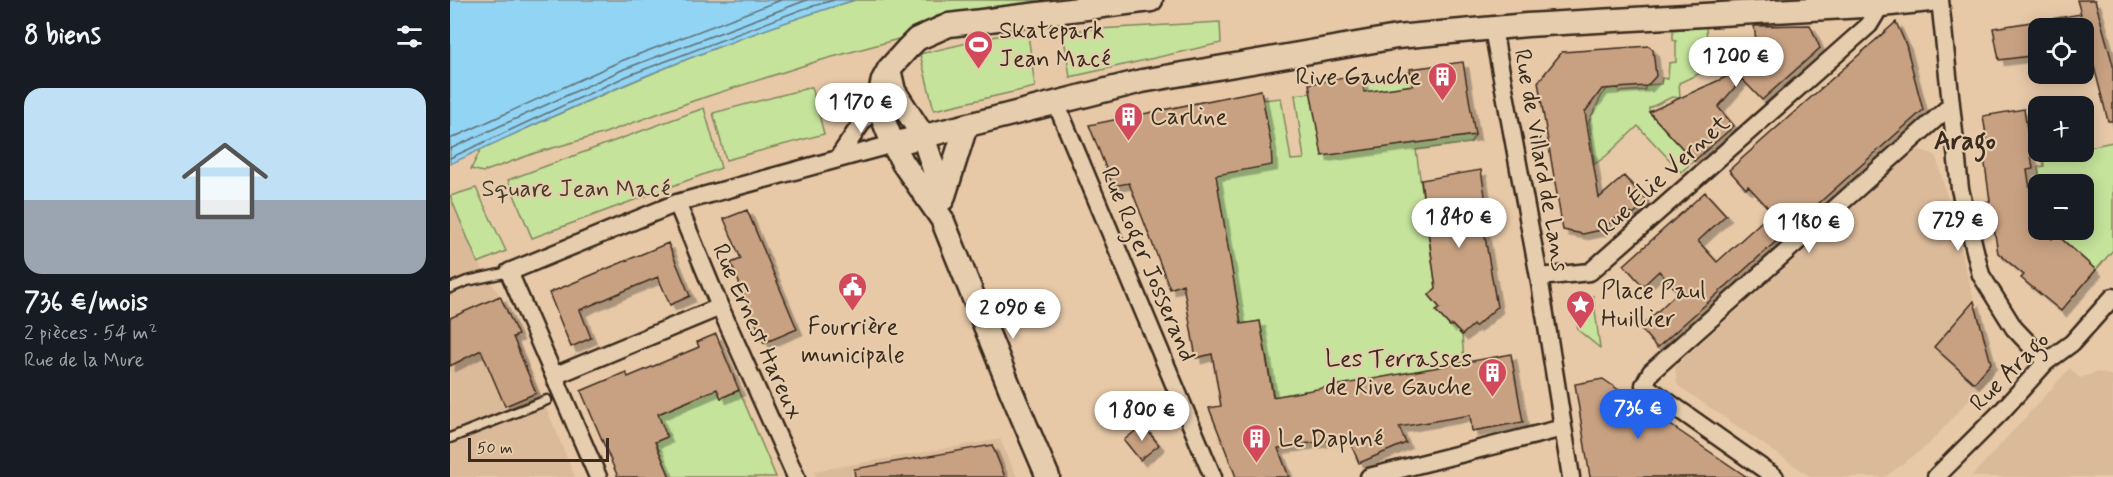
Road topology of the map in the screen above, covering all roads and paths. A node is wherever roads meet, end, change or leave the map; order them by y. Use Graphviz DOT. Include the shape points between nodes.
graph roads {
  1 [pos="1151,0"];
  2 [pos="1930,0"];
  3 [pos="1940,0"];
  4 [pos="1881,5"];
  5 [pos="1493,28"];
  6 [pos="889,69"];
  7 [pos="879,97"];
  8 [pos="1056,103"];
  9 [pos="1950,106"];
  10 [pos="966,126"];
  11 [pos="922,136"];
  12 [pos="893,144"];
  13 [pos="838,158"];
  14 [pos="677,203"];
  15 [pos="942,208"];
  16 [pos="509,272"];
  17 [pos="1539,277"];
  18 [pos="450,288"];
  19 [pos="2113,297"];
  20 [pos="720,307"];
  21 [pos="2046,362"];
  22 [pos="554,376"];
  23 [pos="547,400"];
  24 [pos="1563,428"];
  25 [pos="450,438"];
  26 [pos="598,477"];
  27 [pos="795,477"];
  28 [pos="1048,477"];
  29 [pos="1213,477"];
  30 [pos="1369,477"];
  31 [pos="1571,477"];
  32 [pos="1775,477"];
  33 [pos="1936,477"];
  1 -- 6 [label="main road" via="950,25 917,39"];
  2 -- 4 [label="main road"];
  3 -- 9 [label="street"];
  4 -- 5 [label="main road"];
  4 -- 17 [label="street, Rue Élie Vernet" via="1869,25 1590,272"];
  5 -- 8 [label="main road" via="1397,37 1142,81"];
  5 -- 17 [label="street, Rue de Villard de Lans"];
  6 -- 7 [label="main road"];
  6 -- 11 [label="main road" via="894,91"];
  7 -- 12 [label="main road"];
  7 -- 13 [label="street"];
  8 -- 10 [label="main road"];
  8 -- 29 [label="street, Rue Roger Josserand"];
  9 -- 21 [label="street" via="1960,189 1982,275 2014,328"];
  9 -- 32 [label="street" via="1651,372 1644,385"];
  10 -- 11 [label="main road"];
  10 -- 15 [label="main road"];
  11 -- 12 [label="main road"];
  11 -- 15 [label="main road"];
  12 -- 13 [label="street"];
  12 -- 15 [label="main road" via="903,163"];
  13 -- 14 [label="street"];
  14 -- 16 [label="street"];
  14 -- 20 [label="street, Rue Ernest Hareux"];
  15 -- 28 [label="main road"];
  16 -- 18 [label="lane"];
  16 -- 22 [label="street"];
  17 -- 24 [label="street, Rue de Villard de Lans"];
  19 -- 21 [label="street, Rue Arago" via="2072,343"];
  20 -- 22 [label="street"];
  20 -- 27 [label="street, Rue Ernest Hareux"];
  21 -- 33 [label="street, Rue Arago"];
  22 -- 26 [label="street"];
  23 -- 25 [label="lane"];
  24 -- 30 [label="street"];
  24 -- 31 [label="street, Rue de Villard de Lans"];
}
